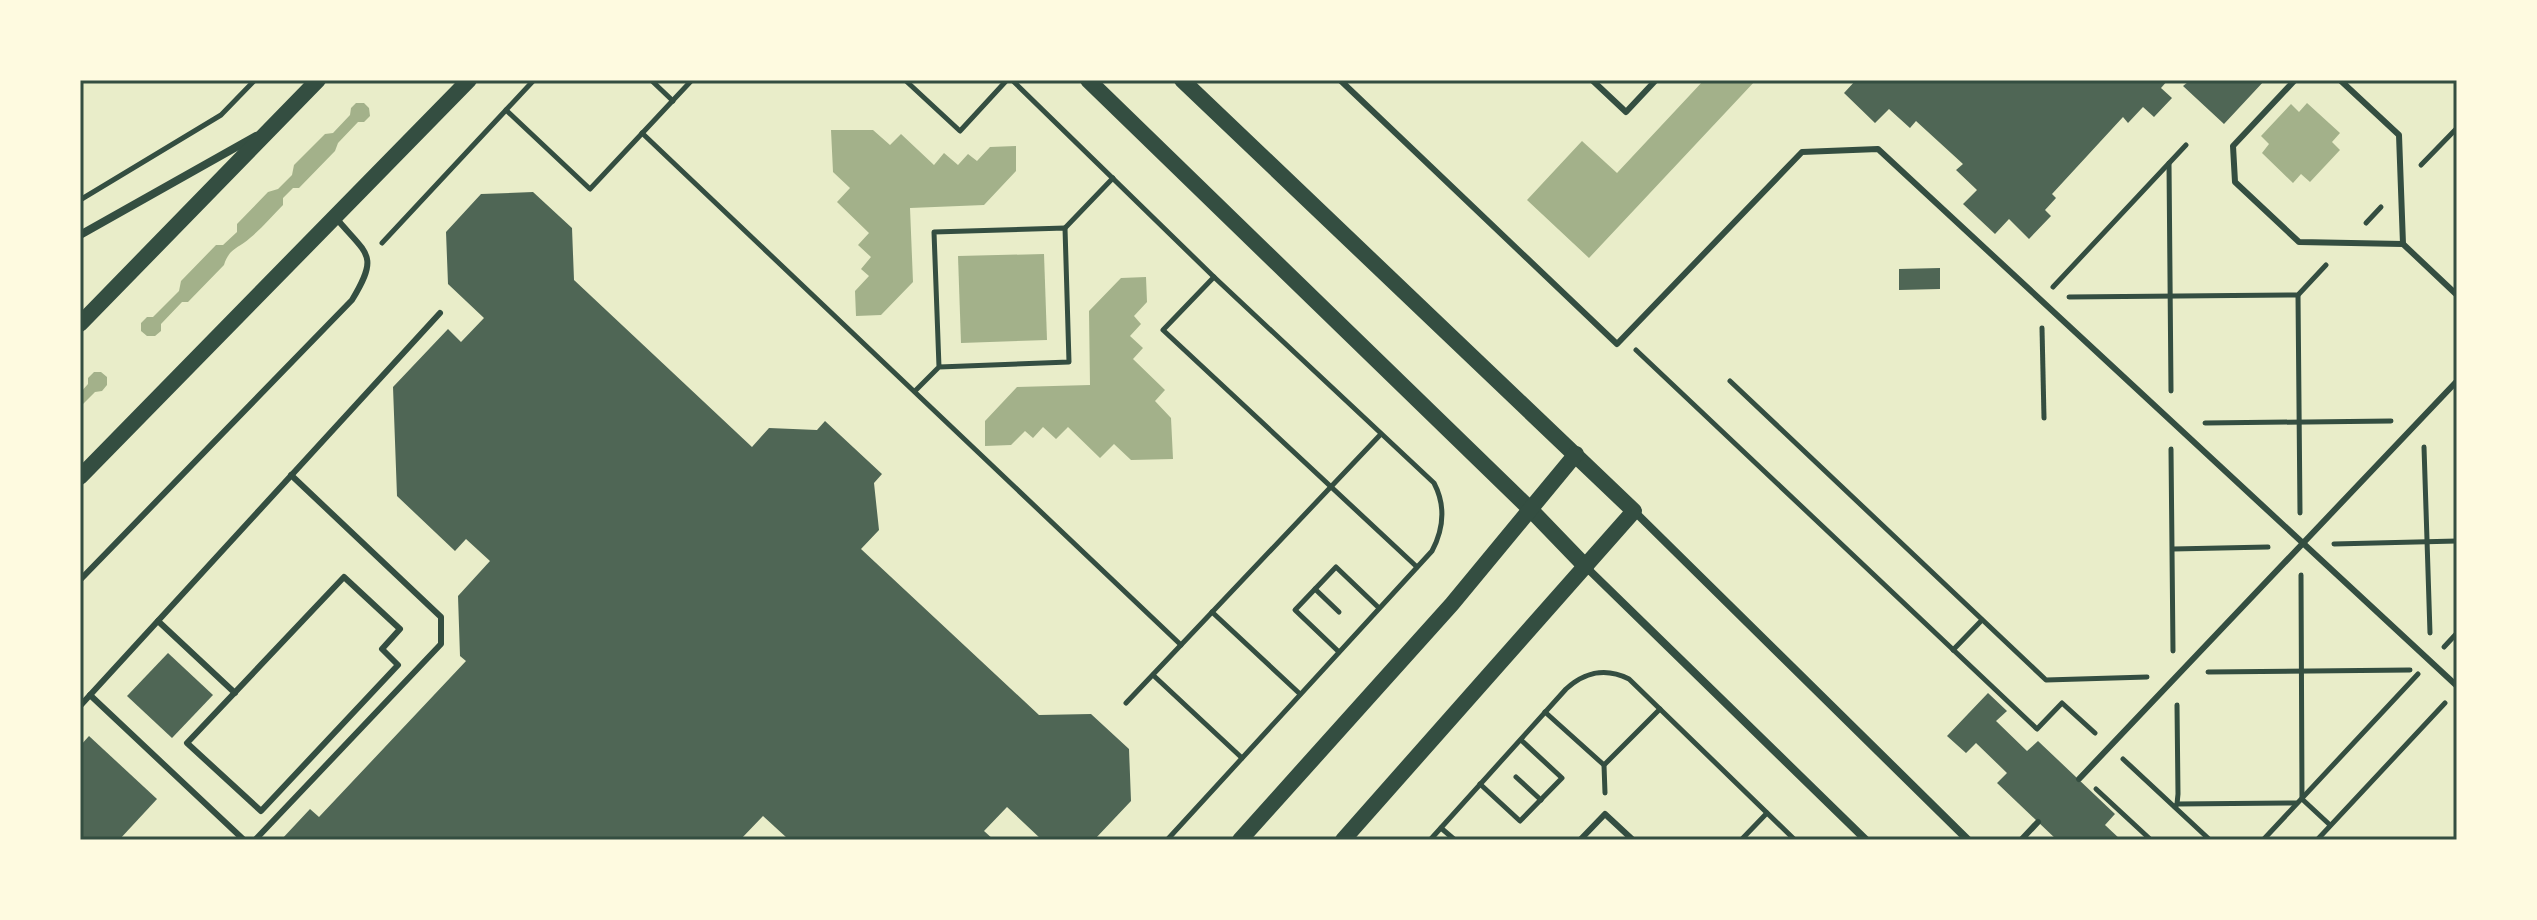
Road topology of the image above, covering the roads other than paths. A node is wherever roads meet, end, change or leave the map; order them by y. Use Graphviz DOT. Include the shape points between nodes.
graph roads {
  1 [pos="318,80"];
  2 [pos="469,80"];
  3 [pos="1088,80"];
  4 [pos="1182,80"];
  5 [pos="1340,80"];
  6 [pos="1592,80"];
  7 [pos="1656,80"];
  8 [pos="2295,80"];
  9 [pos="2340,80"];
  10 [pos="271,128"];
  11 [pos="335,217"];
  12 [pos="80,235"];
  13 [pos="2403,244"];
  14 [pos="2457,295"];
  15 [pos="440,313"];
  16 [pos="80,324"];
  17 [pos="2457,381"];
  18 [pos="1576,454"];
  19 [pos="291,475"];
  20 [pos="80,477"];
  21 [pos="1530,509"];
  22 [pos="1634,511"];
  23 [pos="2303,543"];
  24 [pos="1586,567"];
  25 [pos="80,580"];
  26 [pos="158,621"];
  27 [pos="2457,686"];
  28 [pos="235,693"];
  29 [pos="90,695"];
  30 [pos="80,706"];
  31 [pos="2080,778"];
  32 [pos="2038,822"];
  33 [pos="244,840"];
  34 [pos="255,840"];
  35 [pos="1240,840"];
  36 [pos="1343,840"];
  37 [pos="1580,840"];
  38 [pos="1633,840"];
  39 [pos="1866,840"];
  40 [pos="1968,840"];
  41 [pos="2021,840"];
  1 -- 10 [label="main road"];
  2 -- 11 [label="main road"];
  3 -- 21 [label="main road"];
  4 -- 18 [label="main road"];
  5 -- 23 [label="lane" via="1617,344 1802,152 1878,149"];
  6 -- 7 [label="lane" via="1626,112"];
  8 -- 13 [label="lane" via="2233,146 2235,182 2299,242"];
  9 -- 13 [label="lane" via="2399,135"];
  10 -- 12 [label="street"];
  10 -- 16 [label="main road"];
  11 -- 20 [label="main road"];
  11 -- 25 [label="lane" via="368,257 352,300"];
  13 -- 14 [label="lane"];
  15 -- 19 [label="lane"];
  17 -- 23 [label="lane"];
  18 -- 21 [label="main road"];
  18 -- 22 [label="main road"];
  19 -- 26 [label="lane"];
  19 -- 34 [label="lane" via="441,617 441,644"];
  21 -- 24 [label="main road"];
  21 -- 35 [label="main road"];
  22 -- 24 [label="main road"];
  22 -- 40 [label="street"];
  23 -- 27 [label="lane"];
  23 -- 31 [label="lane"];
  24 -- 36 [label="main road"];
  24 -- 39 [label="street"];
  26 -- 28 [label="lane"];
  26 -- 29 [label="lane"];
  28 -- 28 [label="lane" via="344,577 400,629 382,649 398,665 261,811 187,743"];
  29 -- 30 [label="lane"];
  29 -- 33 [label="lane"];
  32 -- 41 [label="lane"];
  37 -- 38 [label="lane" via="1605,814"];
}
